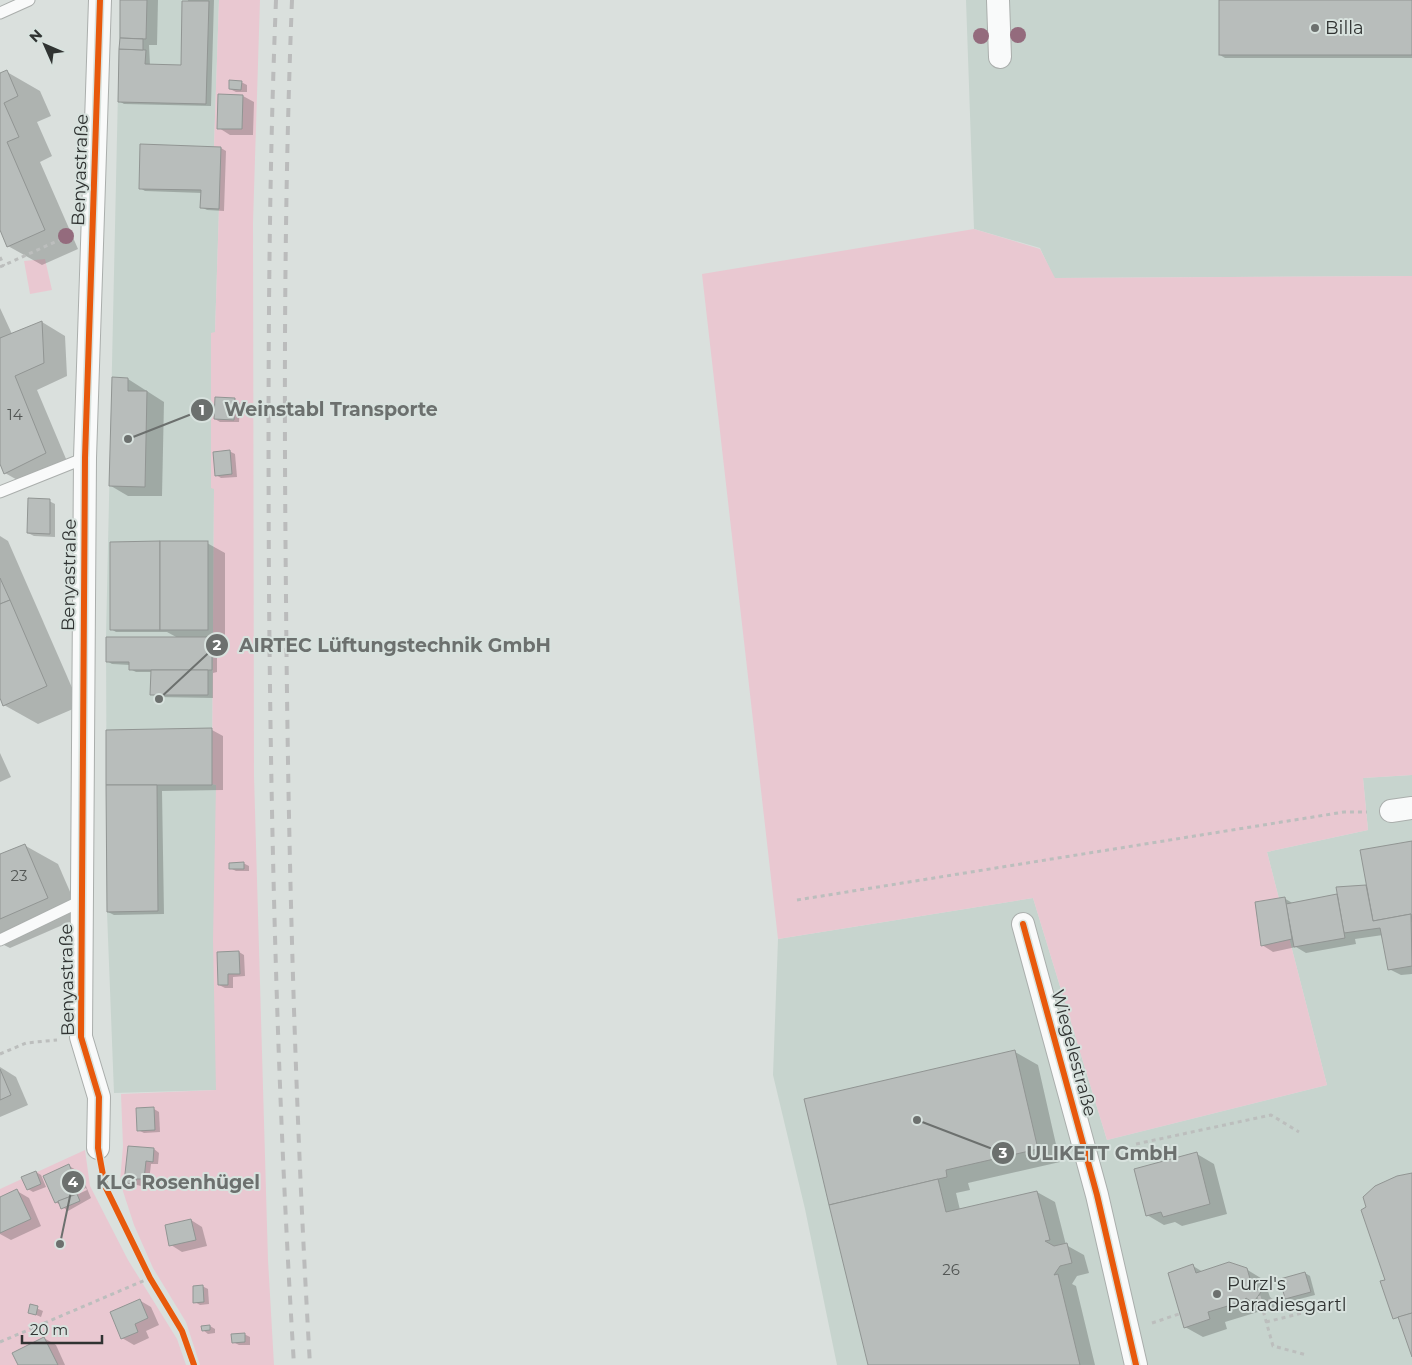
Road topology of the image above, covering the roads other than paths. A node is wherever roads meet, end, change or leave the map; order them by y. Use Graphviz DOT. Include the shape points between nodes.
graph roads {
  1 [pos="29,0"];
  2 [pos="100,0"];
  3 [pos="998,0"];
  4 [pos="0,12"];
  5 [pos="1000,57"];
  6 [pos="85,458"];
  7 [pos="0,492"];
  8 [pos="82,901"];
  9 [pos="1023,924"];
  10 [pos="0,940"];
  11 [pos="98,1148"];
  12 [pos="1136,1365"];
  1 -- 4 [label="lane"];
  2 -- 6 [label="street, Benyastraße"];
  3 -- 5 [label="street"];
  6 -- 7 [label="lane"];
  6 -- 8 [label="street, Benyastraße"];
  8 -- 10 [label="lane"];
  8 -- 11 [label="street, Benyastraße" via="81,1037 99,1097"];
  9 -- 12 [label="street, Wiegelestraße" via="1097,1195"];
}
